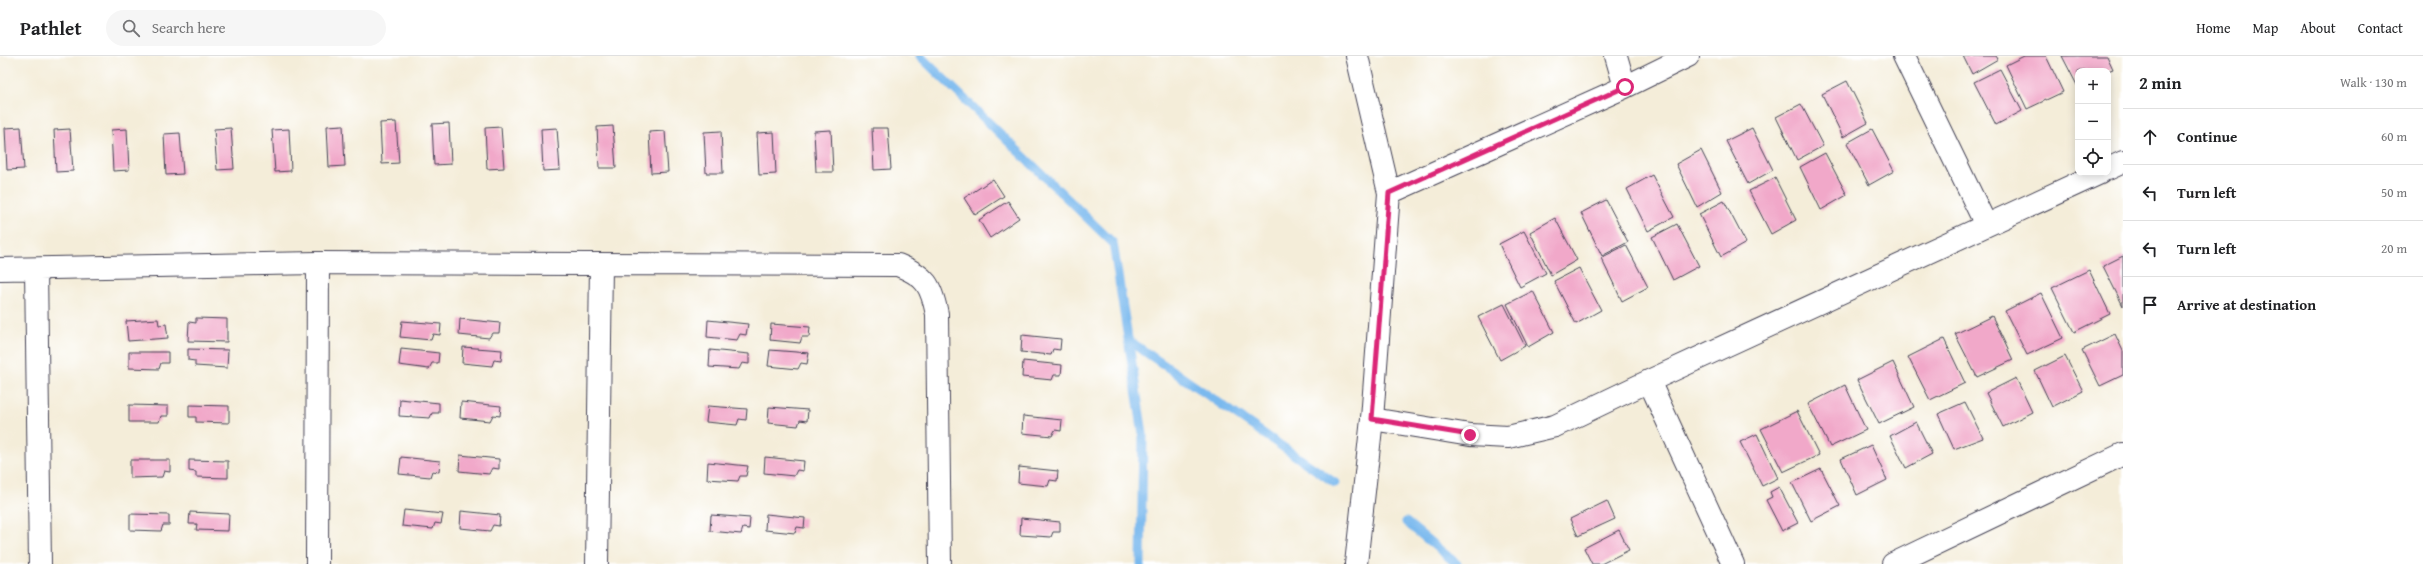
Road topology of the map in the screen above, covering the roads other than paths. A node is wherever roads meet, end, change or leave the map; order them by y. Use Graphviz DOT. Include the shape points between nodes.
graph roads {
  1 [pos="1357,56"];
  2 [pos="1616,56"];
  3 [pos="1688,56"];
  4 [pos="1904,56"];
  5 [pos="1625,87"];
  6 [pos="2123,162"];
  7 [pos="2111,168"];
  8 [pos="2093,176"];
  9 [pos="1389,193"];
  10 [pos="1986,225"];
  11 [pos="318,263"];
  12 [pos="601,266"];
  13 [pos="0,269"];
  14 [pos="36,269"];
  15 [pos="1649,381"];
  16 [pos="1372,419"];
  17 [pos="2123,454"];
  18 [pos="40,564"];
  19 [pos="317,564"];
  20 [pos="597,564"];
  21 [pos="940,564"];
  22 [pos="1356,564"];
  23 [pos="1733,564"];
  24 [pos="1893,564"];
  1 -- 9 [label="street"];
  2 -- 5 [label="street"];
  3 -- 5 [label="street"];
  4 -- 10 [label="street"];
  5 -- 9 [label="street"];
  6 -- 7 [label="street"];
  8 -- 10 [label="street"];
  9 -- 16 [label="street"];
  10 -- 15 [label="street"];
  11 -- 12 [label="street"];
  11 -- 14 [label="street"];
  11 -- 19 [label="street"];
  12 -- 20 [label="street"];
  12 -- 21 [label="street" via="898,265 918,273 932,291 937,314"];
  13 -- 14 [label="street"];
  14 -- 18 [label="street"];
  15 -- 16 [label="street" via="1555,426 1508,438 1470,435"];
  15 -- 23 [label="street"];
  16 -- 22 [label="street"];
  17 -- 24 [label="street"];
}
